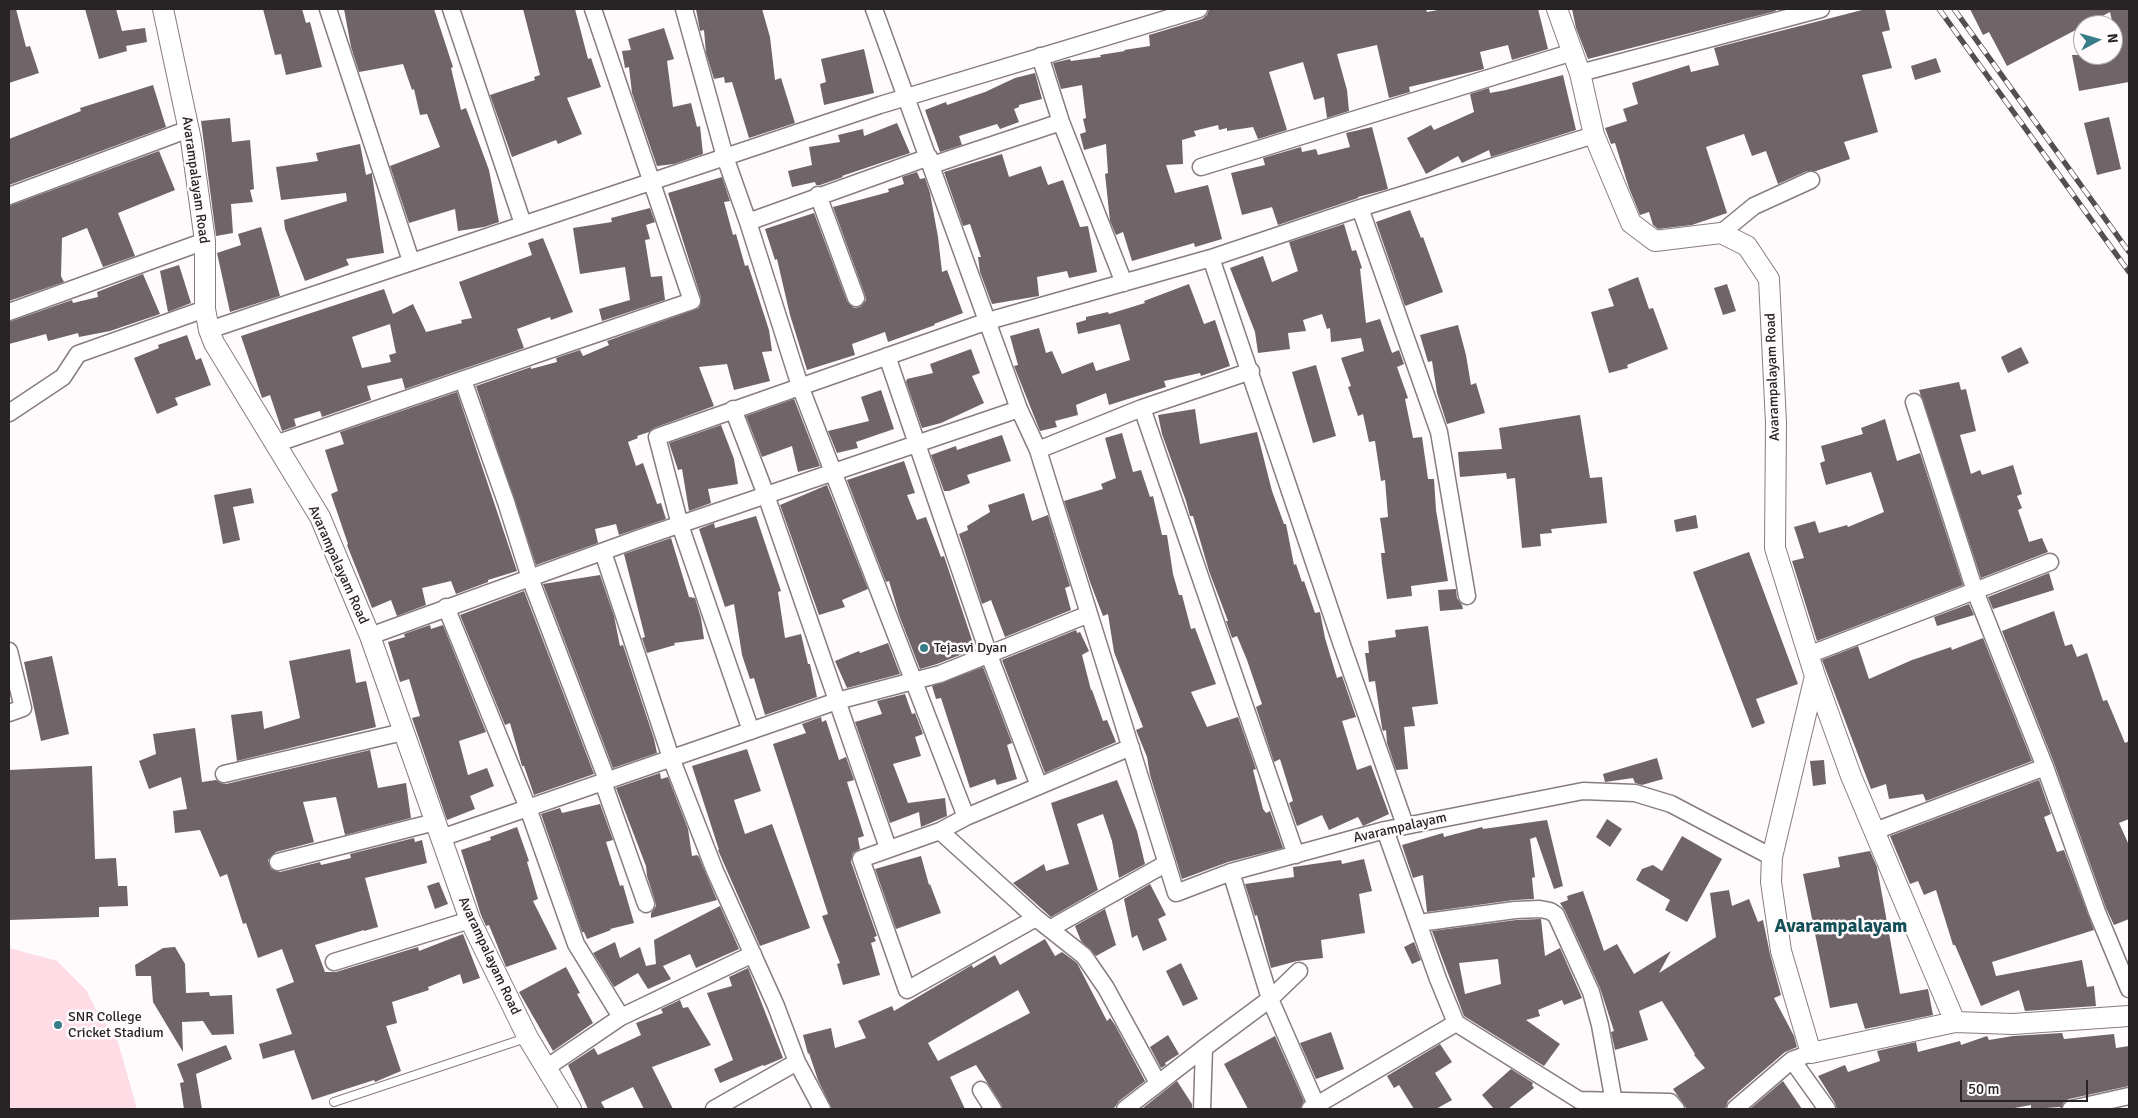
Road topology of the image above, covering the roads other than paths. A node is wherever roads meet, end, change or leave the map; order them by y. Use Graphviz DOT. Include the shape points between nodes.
graph roads {
  1 [pos="328,9"];
  2 [pos="451,9"];
  3 [pos="593,9"];
  4 [pos="684,9"];
  5 [pos="874,9"];
  6 [pos="1199,9"];
  7 [pos="1557,9"];
  8 [pos="1821,9"];
  9 [pos="167,10"];
  10 [pos="1572,52"];
  11 [pos="1040,56"];
  12 [pos="1580,73"];
  13 [pos="908,97"];
  14 [pos="1061,122"];
  15 [pos="189,129"];
  16 [pos="1594,135"];
  17 [pos="725,157"];
  18 [pos="931,161"];
  19 [pos="1201,167"];
  20 [pos="1811,180"];
  21 [pos="651,182"];
  22 [pos="818,195"];
  23 [pos="9,196"];
  24 [pos="1360,208"];
  25 [pos="748,222"];
  26 [pos="523,224"];
  27 [pos="1721,233"];
  28 [pos="204,241"];
  29 [pos="1211,258"];
  30 [pos="411,261"];
  31 [pos="1124,282"];
  32 [pos="856,298"];
  33 [pos="205,309"];
  34 [pos="9,312"];
  35 [pos="988,321"];
  36 [pos="209,330"];
  37 [pos="887,356"];
  38 [pos="1251,371"];
  39 [pos="463,380"];
  40 [pos="800,386"];
  41 [pos="1914,402"];
  42 [pos="1142,408"];
  43 [pos="733,409"];
  44 [pos="1020,409"];
  45 [pos="9,413"];
  46 [pos="275,444"];
  47 [pos="918,444"];
  48 [pos="1038,450"];
  49 [pos="833,472"];
  50 [pos="766,495"];
  51 [pos="680,524"];
  52 [pos="603,552"];
  53 [pos="2050,562"];
  54 [pos="530,578"];
  55 [pos="1975,591"];
  56 [pos="1467,596"];
  57 [pos="446,607"];
  58 [pos="1089,614"];
  59 [pos="370,636"];
  60 [pos="9,651"];
  61 [pos="989,655"];
  62 [pos="1808,655"];
  63 [pos="1815,676"];
  64 [pos="914,681"];
  65 [pos="837,701"];
  66 [pos="9,713"];
  67 [pos="751,730"];
  68 [pos="403,732"];
  69 [pos="1131,747"];
  70 [pos="671,758"];
  71 [pos="2045,767"];
  72 [pos="224,774"];
  73 [pos="605,781"];
  74 [pos="1039,786"];
  75 [pos="528,808"];
  76 [pos="966,817"];
  77 [pos="1405,825"];
  78 [pos="438,830"];
  79 [pos="1385,830"];
  80 [pos="940,831"];
  81 [pos="1875,831"];
  82 [pos="888,848"];
  83 [pos="1296,855"];
  84 [pos="1772,857"];
  85 [pos="278,862"];
  86 [pos="1167,863"];
  87 [pos="1231,872"];
  88 [pos="646,904"];
  89 [pos="1036,918"];
  90 [pos="470,920"];
  91 [pos="1419,924"];
  92 [pos="1051,928"];
  93 [pos="753,954"];
  94 [pos="334,962"];
  95 [pos="1299,970"];
  96 [pos="2129,988"];
  97 [pos="1270,999"];
  98 [pos="2129,1016"];
  99 [pos="620,1017"];
  100 [pos="1956,1022"];
  101 [pos="1456,1023"];
  102 [pos="528,1038"];
  103 [pos="1204,1048"];
  104 [pos="1811,1053"];
  105 [pos="1792,1060"];
  106 [pos="797,1062"];
  107 [pos="546,1068"];
  108 [pos="1158,1083"];
  109 [pos="981,1090"];
  110 [pos="2129,1096"];
  111 [pos="334,1102"];
  112 [pos="1614,1102"];
  113 [pos="1314,1108"];
  114 [pos="571,1109"];
  115 [pos="714,1109"];
  116 [pos="822,1109"];
  117 [pos="993,1109"];
  118 [pos="1125,1109"];
  119 [pos="1202,1109"];
  120 [pos="1676,1109"];
  121 [pos="1735,1109"];
  122 [pos="1827,1109"];
  123 [pos="2071,1109"];
  1 -- 30 [label="street"];
  2 -- 26 [label="street"];
  3 -- 21 [label="street"];
  4 -- 17 [label="street"];
  5 -- 13 [label="street"];
  6 -- 11 [label="street"];
  7 -- 10 [label="street"];
  8 -- 12 [label="street"];
  9 -- 15 [label="street, Avarampalayam Road"];
  10 -- 12 [label="street"];
  10 -- 19 [label="street"];
  11 -- 13 [label="street"];
  11 -- 14 [label="street"];
  12 -- 16 [label="street"];
  13 -- 17 [label="street"];
  13 -- 18 [label="street"];
  14 -- 18 [label="street"];
  14 -- 31 [label="street"];
  15 -- 23 [label="street"];
  15 -- 28 [label="street, Avarampalayam Road"];
  16 -- 24 [label="street"];
  16 -- 27 [label="street" via="1631,223 1655,241"];
  17 -- 21 [label="street"];
  17 -- 25 [label="street"];
  18 -- 22 [label="street"];
  18 -- 35 [label="street"];
  20 -- 27 [label="street" via="1754,206"];
  21 -- 26 [label="street"];
  21 -- 39 [label="street" via="692,301"];
  22 -- 25 [label="street"];
  22 -- 32 [label="street"];
  24 -- 29 [label="street"];
  24 -- 56 [label="street" via="1439,432"];
  25 -- 40 [label="street"];
  26 -- 30 [label="street"];
  27 -- 62 [label="street, Avarampalayam Road" via="1746,246 1769,279 1776,422 1775,548"];
  28 -- 33 [label="street, Avarampalayam Road"];
  28 -- 34 [label="street"];
  29 -- 31 [label="street"];
  29 -- 38 [label="street"];
  30 -- 36 [label="street"];
  31 -- 35 [label="street"];
  33 -- 36 [label="street, Avarampalayam Road"];
  33 -- 45 [label="street" via="78,354 63,377"];
  35 -- 37 [label="street"];
  35 -- 44 [label="street"];
  36 -- 46 [label="street, Avarampalayam Road"];
  37 -- 40 [label="street"];
  37 -- 47 [label="street"];
  38 -- 42 [label="street"];
  38 -- 77 [label="street"];
  39 -- 46 [label="street"];
  39 -- 54 [label="street"];
  40 -- 43 [label="street"];
  40 -- 49 [label="street"];
  41 -- 55 [label="street"];
  42 -- 48 [label="street"];
  42 -- 83 [label="street"];
  43 -- 50 [label="street"];
  43 -- 51 [label="street" via="657,437"];
  44 -- 47 [label="street"];
  44 -- 48 [label="street"];
  46 -- 59 [label="street, Avarampalayam Road" via="320,517"];
  47 -- 49 [label="street"];
  47 -- 61 [label="street"];
  48 -- 58 [label="street"];
  49 -- 50 [label="street"];
  49 -- 64 [label="street"];
  50 -- 51 [label="street"];
  50 -- 65 [label="street"];
  51 -- 52 [label="street"];
  51 -- 67 [label="street"];
  52 -- 54 [label="street"];
  52 -- 70 [label="street"];
  53 -- 55 [label="street"];
  54 -- 57 [label="street"];
  54 -- 73 [label="street"];
  55 -- 62 [label="street"];
  55 -- 71 [label="street"];
  57 -- 59 [label="street"];
  57 -- 75 [label="street"];
  58 -- 61 [label="street"];
  58 -- 69 [label="street"];
  59 -- 68 [label="street, Avarampalayam Road"];
  60 -- 66 [label="street" via="23,708"];
  61 -- 64 [label="street"];
  61 -- 74 [label="street"];
  62 -- 63 [label="street, Avarampalayam Road"];
  63 -- 81 [label="street, Avarampalayam Road" via="1851,776"];
  63 -- 84 [label="street"];
  64 -- 65 [label="street"];
  64 -- 76 [label="street"];
  65 -- 67 [label="street"];
  65 -- 82 [label="street"];
  67 -- 70 [label="street"];
  68 -- 72 [label="street"];
  68 -- 78 [label="street, Avarampalayam Road"];
  69 -- 74 [label="street"];
  69 -- 86 [label="street"];
  70 -- 73 [label="street"];
  70 -- 93 [label="street" via="715,871"];
  71 -- 81 [label="street"];
  71 -- 96 [label="street" via="2097,912"];
  73 -- 75 [label="street"];
  73 -- 88 [label="street"];
  74 -- 76 [label="street"];
  75 -- 78 [label="street"];
  75 -- 99 [label="street" via="576,944"];
  76 -- 80 [label="street"];
  77 -- 79 [label="street, Avarampalayam"];
  77 -- 84 [label="street, Avarampalayam" via="1583,790 1635,794 1671,804"];
  78 -- 85 [label="street"];
  78 -- 90 [label="street, Avarampalayam Road"];
  79 -- 83 [label="street, Avarampalayam"];
  79 -- 91 [label="street"];
  80 -- 82 [label="street"];
  80 -- 89 [label="street"];
  81 -- 100 [label="street, Avarampalayam Road"];
  82 -- 89 [label="street" via="861,859 907,990"];
  83 -- 87 [label="street, Avarampalayam"];
  84 -- 104 [label="street" via="1771,882 1781,951"];
  86 -- 87 [label="street, Avarampalayam" via="1176,894"];
  86 -- 92 [label="street"];
  87 -- 97 [label="street"];
  89 -- 92 [label="street"];
  90 -- 94 [label="street"];
  90 -- 102 [label="street, Avarampalayam Road"];
  91 -- 101 [label="street"];
  91 -- 112 [label="street" via="1515,910 1540,909 1556,915 1591,992"];
  92 -- 108 [label="street" via="1084,956 1106,988"];
  93 -- 99 [label="street"];
  93 -- 106 [label="street"];
  95 -- 97 [label="street"];
  97 -- 103 [label="street"];
  97 -- 113 [label="street"];
  98 -- 100 [label="street" via="2013,1024"];
  99 -- 107 [label="street"];
  100 -- 104 [label="street"];
  101 -- 112 [label="street" via="1578,1100"];
  101 -- 113 [label="street"];
  102 -- 107 [label="street, Avarampalayam Road"];
  102 -- 111 [label="lane"];
  103 -- 108 [label="street"];
  103 -- 119 [label="street"];
  104 -- 105 [label="street"];
  105 -- 121 [label="street"];
  105 -- 122 [label="street"];
  106 -- 115 [label="street"];
  106 -- 116 [label="street"];
  107 -- 114 [label="street, Avarampalayam Road"];
  108 -- 118 [label="street"];
  109 -- 117 [label="street"];
  110 -- 123 [label="street"];
  112 -- 120 [label="street" via="1670,1102"];
}
